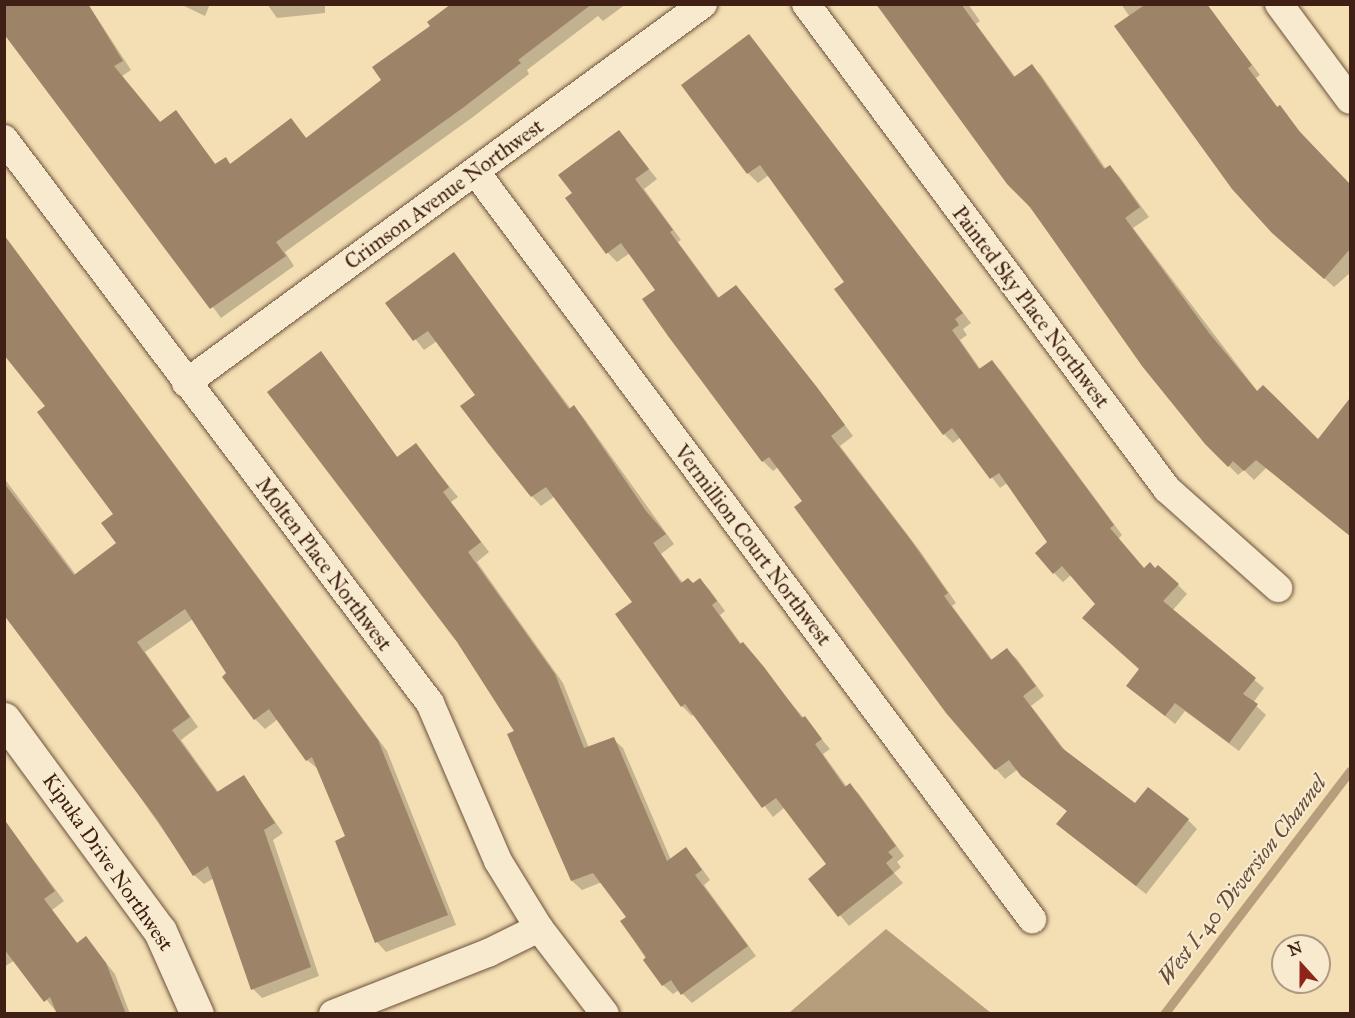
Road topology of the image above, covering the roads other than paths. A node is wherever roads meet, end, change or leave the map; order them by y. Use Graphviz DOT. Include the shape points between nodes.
graph roads {
  1 [pos="703,4"];
  2 [pos="806,4"];
  3 [pos="1279,4"];
  4 [pos="1350,100"];
  5 [pos="4,139"];
  6 [pos="475,171"];
  7 [pos="186,382"];
  8 [pos="1278,588"];
  9 [pos="4,719"];
  10 [pos="1032,919"];
  11 [pos="539,928"];
  12 [pos="198,1014"];
  13 [pos="333,1014"];
  14 [pos="604,1014"];
  1 -- 6 [label="street, Crimson Avenue Northwest"];
  2 -- 8 [label="street, Painted Sky Place Northwest" via="1167,489"];
  3 -- 4 [label="street"];
  5 -- 7 [label="street, Molten Place Northwest"];
  6 -- 7 [label="street, Crimson Avenue Northwest"];
  6 -- 10 [label="street, Vermillion Court Northwest"];
  7 -- 11 [label="street, Molten Place Northwest" via="430,704 498,861"];
  9 -- 12 [label="street, Kipuka Drive Northwest" via="160,930"];
  11 -- 13 [label="street" via="488,953"];
  11 -- 14 [label="street, Molten Place Northwest"];
}
